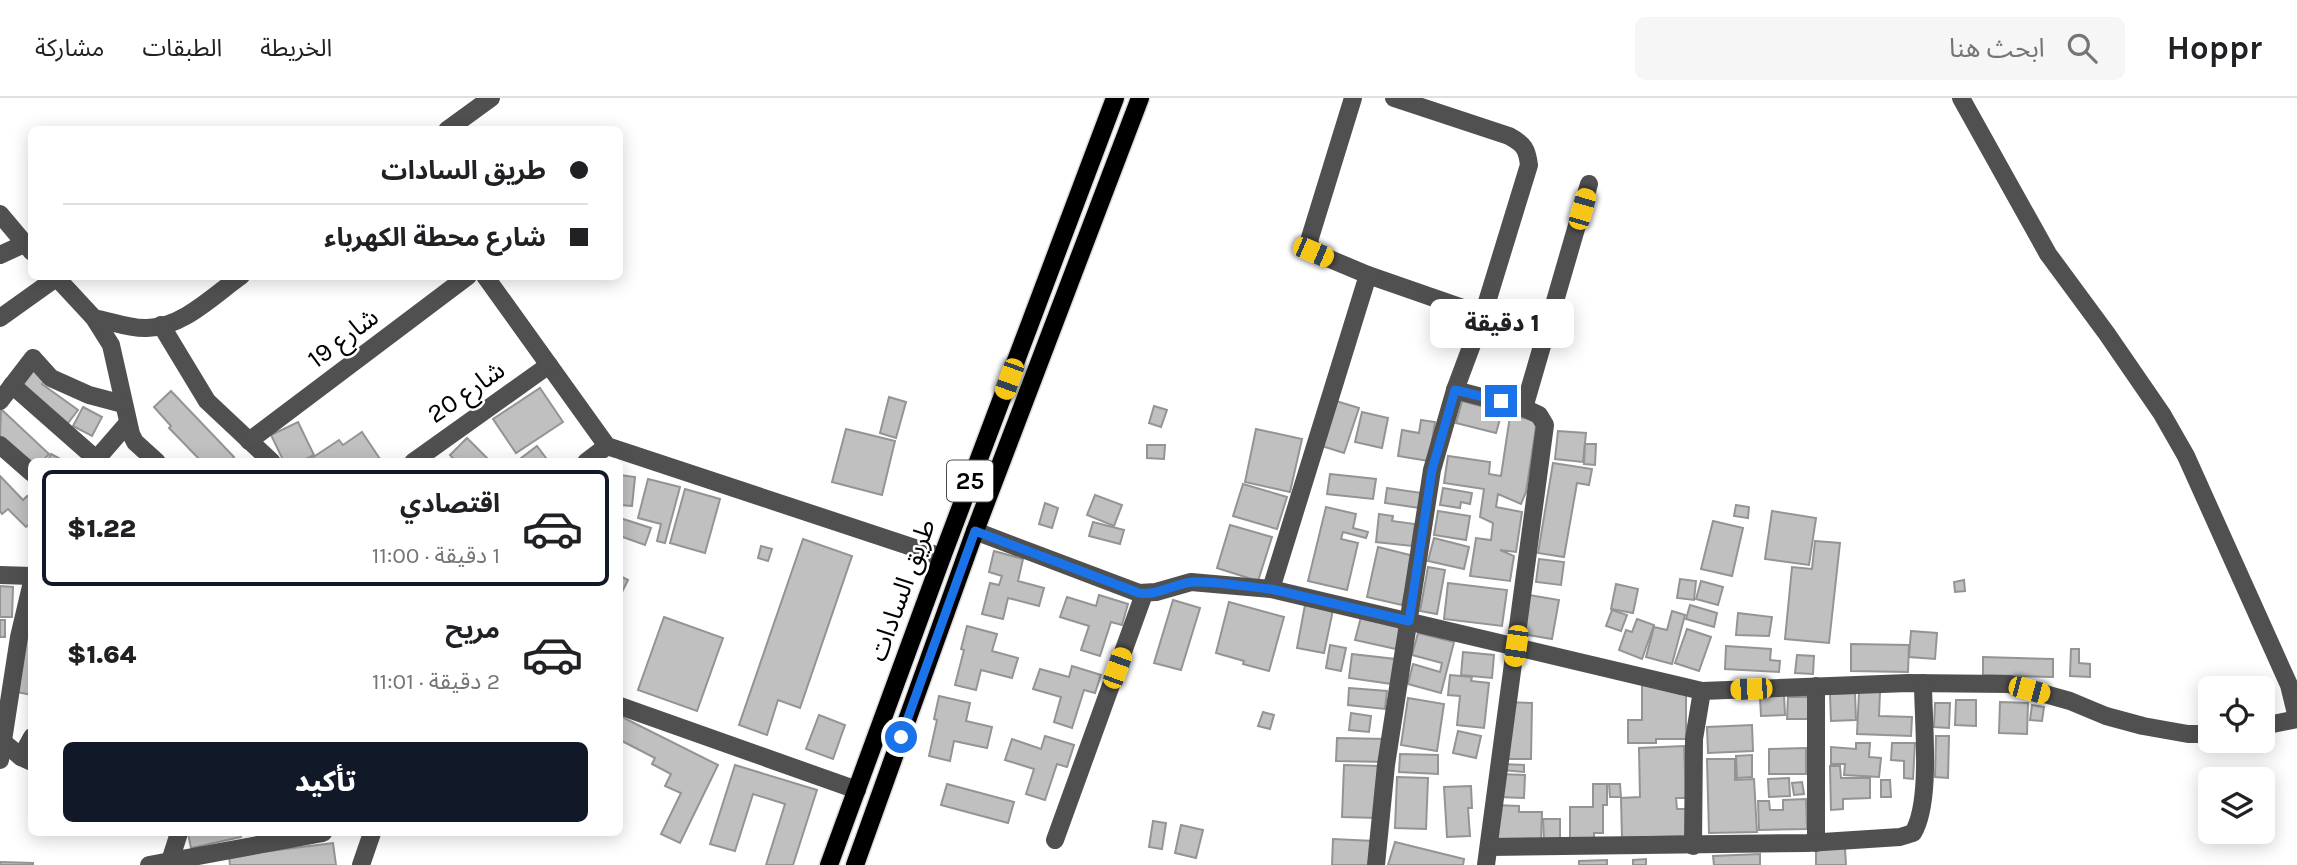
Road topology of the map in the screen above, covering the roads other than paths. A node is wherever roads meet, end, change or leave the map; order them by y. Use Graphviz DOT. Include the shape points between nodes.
graph roads {
  1 [pos="491,98"];
  2 [pos="1115,98"];
  3 [pos="1140,98"];
  4 [pos="1353,98"];
  5 [pos="1394,98"];
  6 [pos="1961,98"];
  7 [pos="452,126"];
  8 [pos="1589,184"];
  9 [pos="0,214"];
  10 [pos="28,248"];
  11 [pos="1057,253"];
  12 [pos="0,255"];
  13 [pos="1079,261"];
  14 [pos="1368,275"];
  15 [pos="51,280"];
  16 [pos="58,280"];
  17 [pos="235,280"];
  18 [pos="463,280"];
  19 [pos="488,280"];
  20 [pos="1483,315"];
  21 [pos="0,318"];
  22 [pos="94,318"];
  23 [pos="161,326"];
  24 [pos="549,365"];
  25 [pos="12,385"];
  26 [pos="1455,390"];
  27 [pos="0,401"];
  28 [pos="123,404"];
  29 [pos="1524,408"];
  30 [pos="127,424"];
  31 [pos="249,440"];
  32 [pos="0,445"];
  33 [pos="607,446"];
  34 [pos="93,458"];
  35 [pos="97,458"];
  36 [pos="152,458"];
  37 [pos="268,458"];
  38 [pos="419,458"];
  39 [pos="591,458"];
  40 [pos="28,470"];
  41 [pos="975,531"];
  42 [pos="942,557"];
  43 [pos="0,575"];
  44 [pos="28,576"];
  45 [pos="1271,589"];
  46 [pos="1144,594"];
  47 [pos="28,599"];
  48 [pos="1409,621"];
  49 [pos="1516,646"];
  50 [pos="1923,683"];
  51 [pos="1816,686"];
  52 [pos="1702,691"];
  53 [pos="623,707"];
  54 [pos="2297,719"];
  55 [pos="2275,724"];
  56 [pos="2198,734"];
  57 [pos="3,742"];
  58 [pos="26,759"];
  59 [pos="0,760"];
  60 [pos="857,789"];
  61 [pos="177,836"];
  62 [pos="307,836"];
  63 [pos="371,836"];
  64 [pos="1055,840"];
  65 [pos="1816,843"];
  66 [pos="1693,846"];
  67 [pos="1488,856"];
  68 [pos="170,862"];
  69 [pos="149,865"];
  70 [pos="361,865"];
  71 [pos="829,865"];
  72 [pos="855,865"];
  73 [pos="1376,865"];
  1 -- 7 [label="street"];
  2 -- 11 [label="main road, طريق السادات / 25"];
  3 -- 13 [label="main road, طريق السادات / 25"];
  4 -- 14 [label="street" via="1309,240 1313,252"];
  5 -- 20 [label="street" via="1509,136 1527,151 1529,165"];
  6 -- 54 [label="street" via="2048,254 2162,414 2186,456 2289,685"];
  8 -- 29 [label="street"];
  9 -- 10 [label="street"];
  10 -- 12 [label="street"];
  11 -- 13 [label="main road"];
  11 -- 42 [label="main road, طريق السادات / 25"];
  13 -- 41 [label="main road, طريق السادات / 25"];
  14 -- 20 [label="street"];
  14 -- 45 [label="street"];
  15 -- 21 [label="street"];
  16 -- 22 [label="street"];
  17 -- 23 [label="street" via="190,313"];
  18 -- 31 [label="street, شارع 19"];
  19 -- 24 [label="street"];
  20 -- 26 [label="street"];
  22 -- 23 [label="street" via="147,328"];
  22 -- 28 [label="street" via="110,345"];
  23 -- 31 [label="street" via="207,401"];
  24 -- 33 [label="street"];
  24 -- 38 [label="street, شارع 20"];
  25 -- 27 [label="street"];
  25 -- 28 [label="street" via="33,358 51,378"];
  25 -- 34 [label="street"];
  26 -- 29 [label="street"];
  26 -- 48 [label="street" via="1432,470"];
  28 -- 30 [label="street"];
  29 -- 49 [label="street" via="1539,415 1545,425"];
  30 -- 35 [label="street"];
  30 -- 36 [label="street" via="135,442"];
  31 -- 37 [label="street"];
  32 -- 40 [label="street"];
  33 -- 39 [label="street"];
  33 -- 42 [label="street"];
  41 -- 46 [label="street"];
  41 -- 72 [label="main road, طريق السادات / 25"];
  42 -- 60 [label="main road, طريق السادات / 25"];
  43 -- 44 [label="street"];
  45 -- 46 [label="street" via="1191,582"];
  45 -- 48 [label="street"];
  46 -- 64 [label="street"];
  47 -- 57 [label="street"];
  48 -- 49 [label="street"];
  48 -- 73 [label="street"];
  49 -- 52 [label="street"];
  49 -- 67 [label="street"];
  50 -- 51 [label="street"];
  50 -- 56 [label="street" via="2009,684 2143,726"];
  50 -- 65 [label="street" via="1924,783 1913,833"];
  51 -- 52 [label="street"];
  51 -- 65 [label="street"];
  52 -- 66 [label="street" via="1694,739"];
  53 -- 60 [label="street"];
  54 -- 55 [label="street"];
  57 -- 58 [label="street"];
  57 -- 59 [label="street"];
  60 -- 71 [label="main road, طريق السادات / 25"];
  61 -- 68 [label="street"];
  62 -- 68 [label="street"];
  63 -- 70 [label="street"];
  65 -- 66 [label="street"];
  66 -- 67 [label="street"];
  68 -- 69 [label="street"];
}
